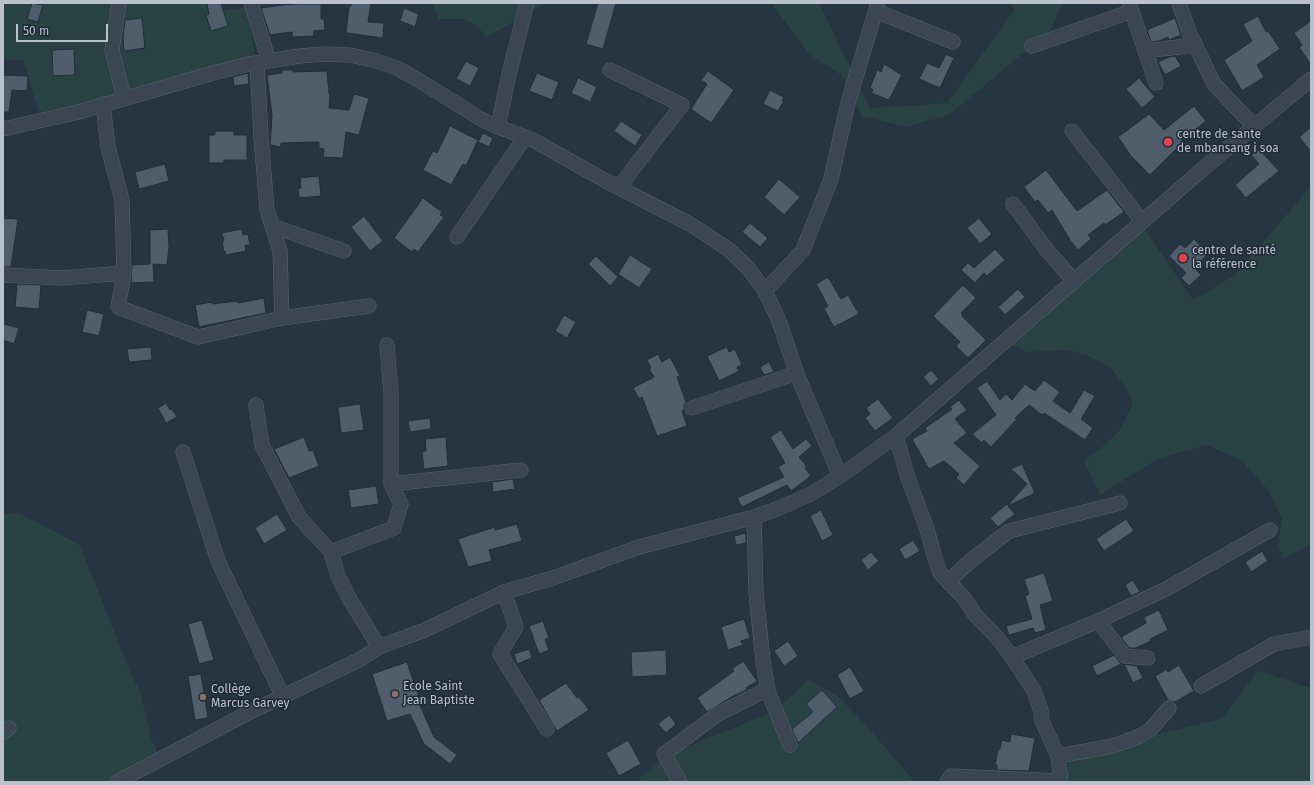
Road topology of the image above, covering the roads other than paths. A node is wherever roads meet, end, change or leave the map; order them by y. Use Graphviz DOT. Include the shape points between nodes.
graph roads {
  1 [pos="119,3"];
  2 [pos="251,3"];
  3 [pos="527,3"];
  4 [pos="1179,3"];
  5 [pos="877,7"];
  6 [pos="1130,7"];
  7 [pos="953,42"];
  8 [pos="1195,45"];
  9 [pos="1032,46"];
  10 [pos="1145,51"];
  11 [pos="263,62"];
  12 [pos="610,70"];
  13 [pos="1311,79"];
  14 [pos="1156,83"];
  15 [pos="124,98"];
  16 [pos="103,104"];
  17 [pos="1254,126"];
  18 [pos="498,127"];
  19 [pos="3,129"];
  20 [pos="1072,131"];
  21 [pos="525,137"];
  22 [pos="619,187"];
  23 [pos="1013,204"];
  24 [pos="1142,221"];
  25 [pos="272,226"];
  26 [pos="457,237"];
  27 [pos="344,251"];
  28 [pos="124,273"];
  29 [pos="3,275"];
  30 [pos="1074,281"];
  31 [pos="765,291"];
  32 [pos="369,306"];
  33 [pos="282,318"];
  34 [pos="387,345"];
  35 [pos="797,373"];
  36 [pos="256,405"];
  37 [pos="692,408"];
  38 [pos="896,436"];
  39 [pos="183,452"];
  40 [pos="521,470"];
  41 [pos="840,476"];
  42 [pos="391,484"];
  43 [pos="1120,503"];
  44 [pos="754,517"];
  45 [pos="1270,530"];
  46 [pos="331,552"];
  47 [pos="948,582"];
  48 [pos="504,592"];
  49 [pos="1098,622"];
  50 [pos="1311,637"];
  51 [pos="379,647"];
  52 [pos="1012,657"];
  53 [pos="1148,658"];
  54 [pos="1201,686"];
  55 [pos="768,689"];
  56 [pos="283,696"];
  57 [pos="1169,708"];
  58 [pos="548,729"];
  59 [pos="790,745"];
  60 [pos="1058,756"];
  61 [pos="1060,781"];
  62 [pos="117,782"];
  63 [pos="680,782"];
  64 [pos="947,782"];
  1 -- 15 [label="street" via="112,50"];
  2 -- 11 [label="street"];
  3 -- 18 [label="street"];
  4 -- 8 [label="street"];
  5 -- 7 [label="street"];
  5 -- 31 [label="street" via="848,103 831,179 803,250"];
  6 -- 9 [label="street"];
  6 -- 10 [label="street"];
  8 -- 10 [label="street"];
  8 -- 17 [label="street" via="1214,84"];
  10 -- 14 [label="street"];
  11 -- 15 [label="street"];
  11 -- 18 [label="street" via="324,54 350,55 372,60 402,71"];
  11 -- 25 [label="street" via="261,137 267,202"];
  12 -- 22 [label="street" via="682,105"];
  13 -- 17 [label="street"];
  15 -- 16 [label="street"];
  16 -- 19 [label="street"];
  16 -- 28 [label="street" via="108,147 122,200"];
  17 -- 24 [label="street"];
  18 -- 21 [label="street"];
  20 -- 24 [label="street"];
  21 -- 22 [label="street"];
  21 -- 26 [label="street"];
  22 -- 31 [label="street" via="690,224 728,249 748,268"];
  23 -- 30 [label="street" via="1046,249"];
  24 -- 30 [label="street"];
  25 -- 27 [label="street"];
  25 -- 33 [label="street" via="280,251"];
  28 -- 29 [label="street" via="62,278"];
  28 -- 33 [label="street" via="118,307 198,337"];
  30 -- 38 [label="street"];
  31 -- 35 [label="street" via="779,320"];
  32 -- 33 [label="street"];
  34 -- 42 [label="street" via="391,393"];
  35 -- 37 [label="street"];
  35 -- 41 [label="street"];
  36 -- 46 [label="street" via="262,445 300,517"];
  38 -- 41 [label="street"];
  38 -- 47 [label="street" via="940,573"];
  39 -- 56 [label="street" via="218,561"];
  40 -- 42 [label="street"];
  41 -- 44 [label="street" via="811,494"];
  42 -- 46 [label="street" via="402,504 394,528"];
  43 -- 47 [label="street" via="1009,531"];
  44 -- 48 [label="street" via="639,547 553,578"];
  44 -- 55 [label="street" via="759,632"];
  45 -- 49 [label="street" via="1166,589"];
  46 -- 51 [label="street" via="338,576 349,598"];
  47 -- 52 [label="street"];
  48 -- 51 [label="street" via="425,630"];
  48 -- 58 [label="street" via="516,627 500,654"];
  49 -- 52 [label="street"];
  49 -- 53 [label="street" via="1125,656"];
  50 -- 54 [label="street" via="1274,644"];
  51 -- 56 [label="street" via="359,660"];
  52 -- 60 [label="street" via="1034,691 1042,721"];
  55 -- 59 [label="street"];
  55 -- 63 [label="street" via="718,714 664,754"];
  56 -- 62 [label="street"];
  57 -- 60 [label="street" via="1151,729 1140,736 1113,746"];
  60 -- 61 [label="street"];
  61 -- 64 [label="street" via="951,776"];
}
